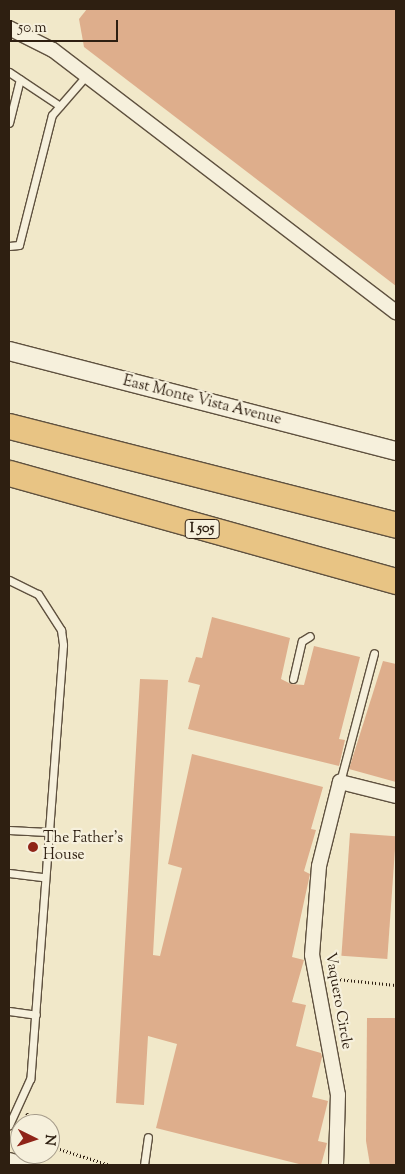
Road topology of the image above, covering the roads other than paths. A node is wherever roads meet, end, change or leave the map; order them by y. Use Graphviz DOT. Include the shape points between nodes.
graph roads {
  1 [pos="9,28"];
  2 [pos="9,72"];
  3 [pos="86,76"];
  4 [pos="20,79"];
  5 [pos="60,106"];
  6 [pos="9,123"];
  7 [pos="9,246"];
  8 [pos="396,312"];
  9 [pos="9,351"];
  10 [pos="9,426"];
  11 [pos="396,448"];
  12 [pos="9,473"];
  13 [pos="396,525"];
  14 [pos="9,580"];
  15 [pos="396,581"];
  16 [pos="310,636"];
  17 [pos="374,653"];
  18 [pos="293,679"];
  19 [pos="340,782"];
  20 [pos="396,796"];
  21 [pos="9,830"];
  22 [pos="47,832"];
  23 [pos="9,873"];
  24 [pos="44,877"];
  25 [pos="9,1011"];
  26 [pos="36,1015"];
  27 [pos="9,1125"];
  28 [pos="148,1137"];
  29 [pos="9,1160"];
  30 [pos="26,1165"];
  31 [pos="144,1165"];
  32 [pos="336,1165"];
  1 -- 3 [label="street" via="53,50"];
  2 -- 4 [label="lane"];
  3 -- 5 [label="lane"];
  3 -- 8 [label="street"];
  4 -- 5 [label="lane"];
  4 -- 6 [label="lane"];
  5 -- 7 [label="lane" via="52,116 18,245"];
  9 -- 11 [label="street, East Monte Vista Avenue"];
  10 -- 13 [label="highway"];
  12 -- 15 [label="highway, I 505"];
  14 -- 22 [label="lane" via="38,594 61,630"];
  16 -- 18 [label="lane" via="302,641"];
  17 -- 19 [label="lane"];
  19 -- 20 [label="street"];
  19 -- 32 [label="street, Vaquero Circle" via="319,866 312,920 317,992 339,1103"];
  21 -- 22 [label="lane"];
  22 -- 24 [label="lane"];
  23 -- 24 [label="lane"];
  24 -- 26 [label="lane"];
  25 -- 26 [label="lane"];
  26 -- 27 [label="lane" via="30,1079"];
  28 -- 31 [label="lane"];
  29 -- 30 [label="street"];
}
